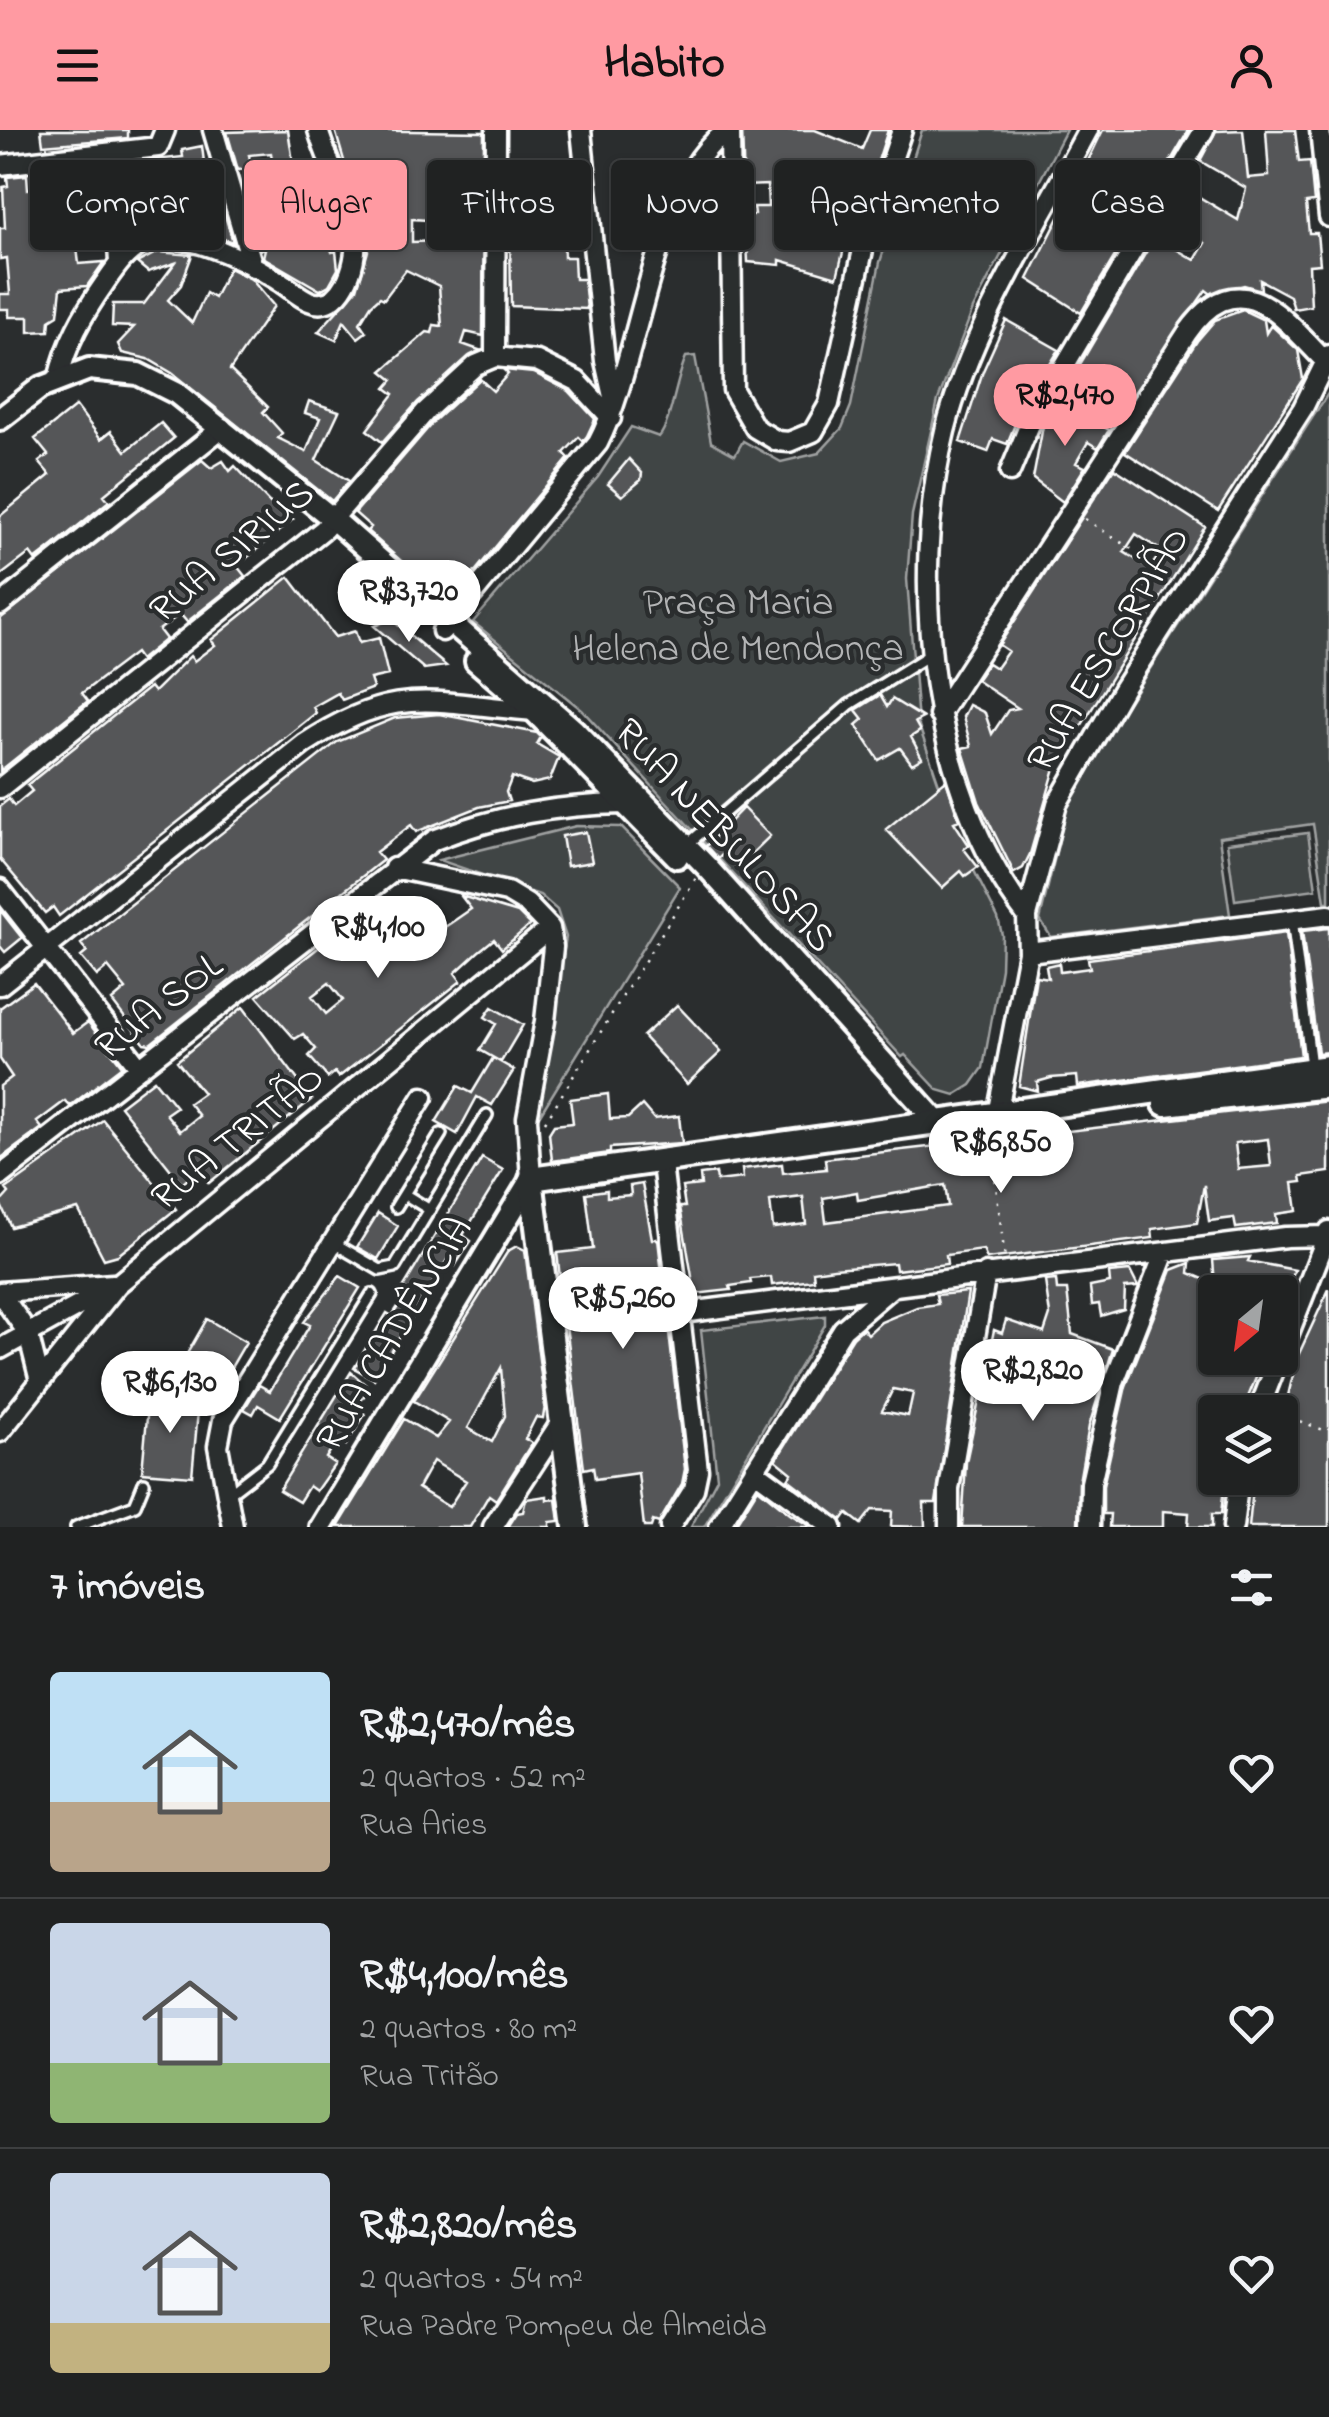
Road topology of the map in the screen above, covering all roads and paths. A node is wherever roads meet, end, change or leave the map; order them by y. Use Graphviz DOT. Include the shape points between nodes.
graph roads {
  1 [pos="165,130"];
  2 [pos="212,130"];
  3 [pos="318,130"];
  4 [pos="496,130"];
  5 [pos="581,130"];
  6 [pos="729,130"];
  7 [pos="902,130"];
  8 [pos="1088,130"];
  9 [pos="1204,130"];
  10 [pos="1320,130"];
  11 [pos="113,155"];
  12 [pos="0,166"];
  13 [pos="1329,217"];
  14 [pos="119,263"];
  15 [pos="253,267"];
  16 [pos="496,357"];
  17 [pos="1328,359"];
  18 [pos="58,380"];
  19 [pos="613,412"];
  20 [pos="0,419"];
  21 [pos="219,432"];
  22 [pos="1010,472"];
  23 [pos="1072,511"];
  24 [pos="328,524"];
  25 [pos="1188,586"];
  26 [pos="0,605"];
  27 [pos="446,626"];
  28 [pos="934,653"];
  29 [pos="507,680"];
  30 [pos="470,706"];
  31 [pos="538,706"];
  32 [pos="939,715"];
  33 [pos="0,788"];
  34 [pos="631,800"];
  35 [pos="686,846"];
  36 [pos="394,868"];
  37 [pos="697,876"];
  38 [pos="0,888"];
  39 [pos="1329,915"];
  40 [pos="1028,916"];
  41 [pos="1292,918"];
  42 [pos="550,928"];
  43 [pos="47,949"];
  44 [pos="1028,952"];
  45 [pos="0,985"];
  46 [pos="140,1068"];
  47 [pos="1320,1068"];
  48 [pos="1329,1086"];
  49 [pos="423,1097"];
  50 [pos="488,1115"];
  51 [pos="994,1122"];
  52 [pos="936,1129"];
  53 [pos="441,1134"];
  54 [pos="526,1153"];
  55 [pos="674,1162"];
  56 [pos="0,1176"];
  57 [pos="531,1179"];
  58 [pos="404,1194"];
  59 [pos="396,1206"];
  60 [pos="430,1210"];
  61 [pos="1328,1234"];
  62 [pos="332,1242"];
  63 [pos="1165,1252"];
  64 [pos="1006,1271"];
  65 [pos="986,1273"];
  66 [pos="118,1284"];
  67 [pos="892,1287"];
  68 [pos="0,1292"];
  69 [pos="842,1293"];
  70 [pos="372,1294"];
  71 [pos="1298,1311"];
  72 [pos="681,1313"];
  73 [pos="842,1329"];
  74 [pos="28,1333"];
  75 [pos="0,1349"];
  76 [pos="39,1377"];
  77 [pos="563,1419"];
  78 [pos="1298,1421"];
  79 [pos="0,1432"];
  80 [pos="1329,1432"];
  81 [pos="754,1470"];
  82 [pos="144,1483"];
  83 [pos="228,1494"];
  84 [pos="1238,1495"];
  85 [pos="76,1527"];
  86 [pos="233,1527"];
  87 [pos="321,1527"];
  88 [pos="493,1527"];
  89 [pos="576,1527"];
  90 [pos="670,1527"];
  91 [pos="719,1527"];
  92 [pos="832,1527"];
  93 [pos="949,1527"];
  94 [pos="1090,1527"];
  95 [pos="1234,1527"];
  1 -- 11 [label="street" via="158,147"];
  2 -- 15 [label="street"];
  3 -- 15 [label="street" via="355,235 351,270 337,296 322,304"];
  4 -- 16 [label="street"];
  5 -- 19 [label="street"];
  6 -- 7 [label="street" via="733,390 755,428 776,442 813,432 829,404 866,241"];
  6 -- 19 [label="street" via="699,154 674,206"];
  8 -- 28 [label="street" via="986,324 946,428 929,553"];
  9 -- 22 [label="street" via="1030,424"];
  10 -- 13 [label="street"];
  11 -- 12 [label="street"];
  11 -- 14 [label="street"];
  14 -- 15 [label="street" via="144,244 168,240"];
  14 -- 18 [label="street" via="77,324"];
  16 -- 19 [label="street" via="537,360"];
  16 -- 24 [label="street, RUA SIRIUS" via="453,382"];
  17 -- 23 [label="street" via="1262,302 1232,301 1207,310"];
  17 -- 25 [label="street, RUA ESCORPIÃO"];
  18 -- 20 [label="street, RUA NEBULOSAS"];
  18 -- 21 [label="street, RUA NEBULOSAS" via="90,370 138,374 176,393"];
  19 -- 27 [label="street" via="584,463"];
  21 -- 24 [label="street, RUA NEBULOSAS"];
  21 -- 26 [label="street"];
  23 -- 25 [label="path"];
  23 -- 32 [label="street"];
  24 -- 27 [label="street, RUA NEBULOSAS"];
  24 -- 33 [label="street, RUA SIRIUS"];
  25 -- 40 [label="street, RUA ESCORPIÃO" via="1074,768 1057,804"];
  27 -- 29 [label="street, RUA NEBULOSAS"];
  28 -- 32 [label="street"];
  28 -- 35 [label="lane" via="849,705"];
  29 -- 30 [label="street"];
  29 -- 31 [label="street, RUA NEBULOSAS"];
  30 -- 31 [label="street"];
  30 -- 43 [label="street" via="394,701 347,716"];
  31 -- 34 [label="street, RUA NEBULOSAS"];
  32 -- 40 [label="street" via="984,848"];
  34 -- 35 [label="street, RUA NEBULOSAS"];
  34 -- 36 [label="street, RUA SOL" via="564,805 478,823 434,840"];
  34 -- 37 [label="street, RUA NEBULOSAS"];
  35 -- 52 [label="street, RUA NEBULOSAS"];
  36 -- 42 [label="street" via="506,892"];
  36 -- 46 [label="street, RUA SOL"];
  37 -- 52 [label="street, RUA NEBULOSAS"];
  37 -- 54 [label="path"];
  38 -- 43 [label="street"];
  39 -- 41 [label="street"];
  40 -- 44 [label="street, RUA ESCORPIÃO"];
  41 -- 44 [label="street"];
  41 -- 47 [label="lane"];
  42 -- 54 [label="street"];
  42 -- 66 [label="street, RUA TRITÃO"];
  43 -- 45 [label="street"];
  43 -- 46 [label="street"];
  44 -- 51 [label="street, RUA ESCORPIÃO"];
  46 -- 56 [label="street, RUA SOL"];
  47 -- 51 [label="main road"];
  48 -- 51 [label="main road"];
  49 -- 62 [label="street"];
  50 -- 60 [label="lane"];
  51 -- 52 [label="main road"];
  51 -- 64 [label="path"];
  52 -- 55 [label="main road"];
  53 -- 58 [label="lane"];
  54 -- 57 [label="street"];
  55 -- 57 [label="main road"];
  55 -- 72 [label="street"];
  57 -- 77 [label="main road"];
  57 -- 87 [label="street, RUA CADÊNCIA"];
  58 -- 59 [label="lane"];
  58 -- 60 [label="lane"];
  60 -- 62 [label="lane" via="388,1270"];
  61 -- 63 [label="street"];
  61 -- 71 [label="street"];
  62 -- 83 [label="street" via="223,1420 218,1446"];
  63 -- 64 [label="street"];
  63 -- 94 [label="street" via="1114,1382 1092,1483"];
  64 -- 65 [label="street"];
  65 -- 67 [label="street"];
  65 -- 93 [label="street" via="953,1463"];
  66 -- 68 [label="street"];
  66 -- 74 [label="street"];
  66 -- 76 [label="street, RUA TRITÃO"];
  67 -- 69 [label="street"];
  67 -- 73 [label="street"];
  68 -- 74 [label="street"];
  69 -- 72 [label="street"];
  69 -- 73 [label="street"];
  70 -- 83 [label="lane" via="268,1464"];
  72 -- 90 [label="street" via="698,1470"];
  73 -- 81 [label="street"];
  74 -- 75 [label="street"];
  74 -- 76 [label="street"];
  76 -- 79 [label="street, RUA TRITÃO"];
  77 -- 88 [label="street"];
  77 -- 89 [label="main road"];
  78 -- 80 [label="path"];
  81 -- 91 [label="street"];
  81 -- 92 [label="street"];
  82 -- 85 [label="lane" via="135,1505"];
  83 -- 86 [label="street"];
  84 -- 95 [label="street"];
}
